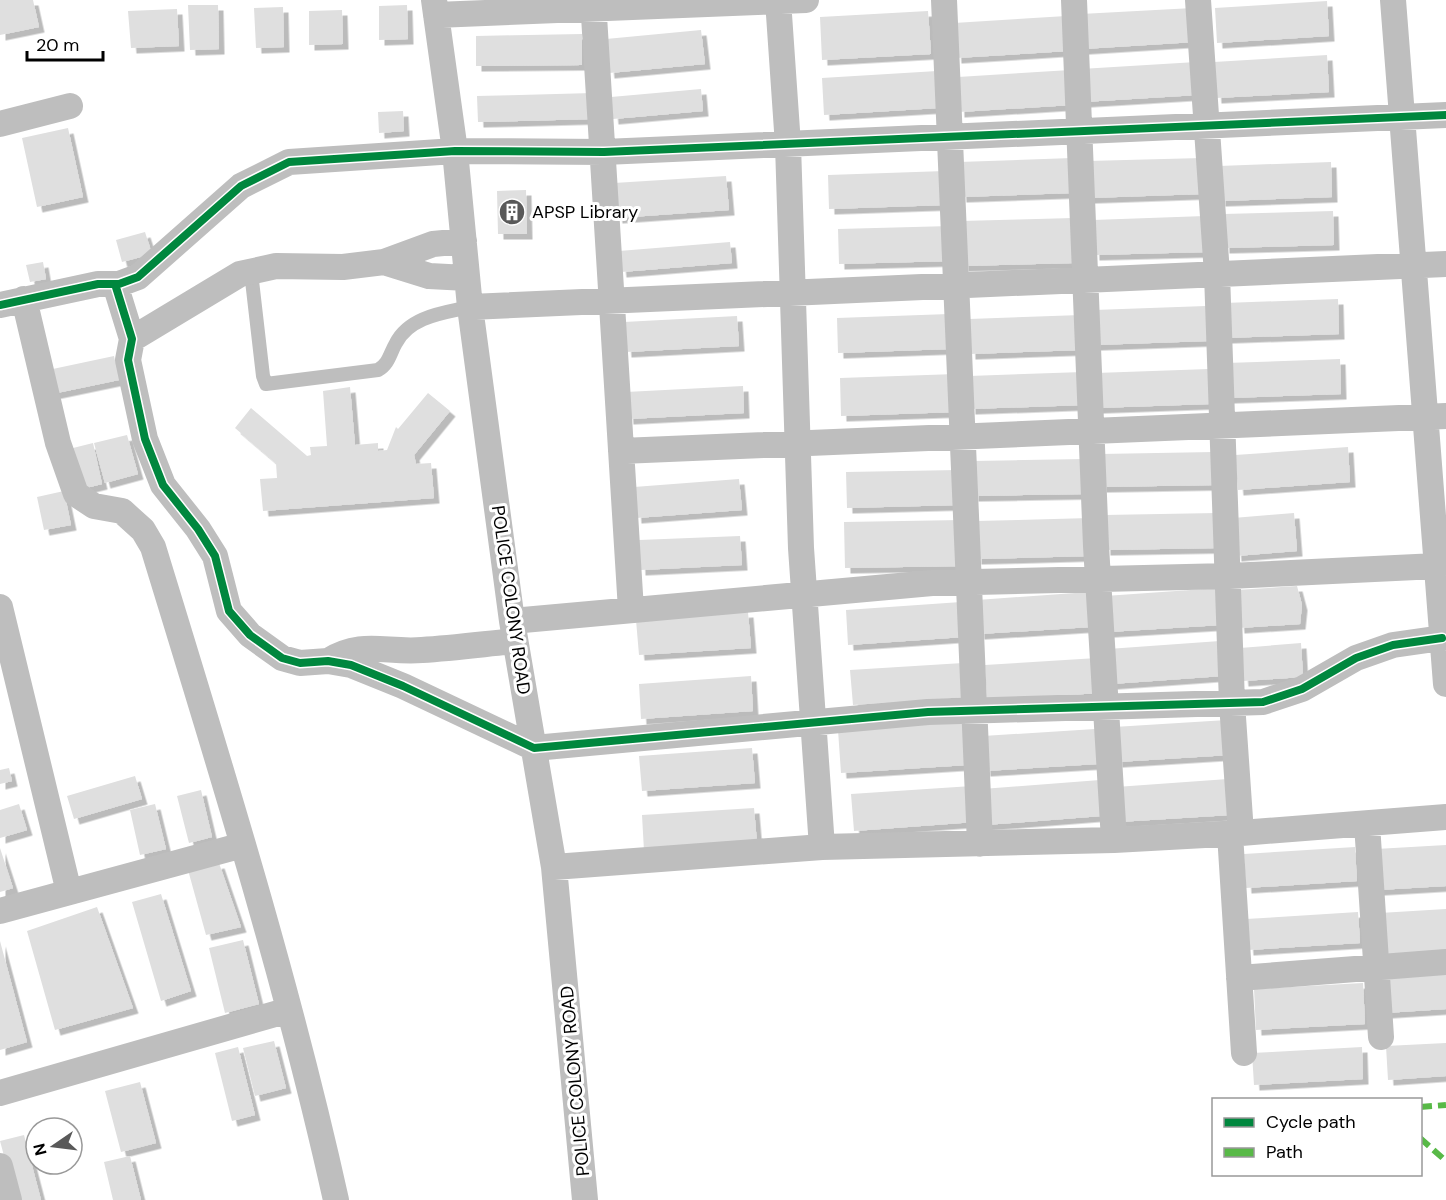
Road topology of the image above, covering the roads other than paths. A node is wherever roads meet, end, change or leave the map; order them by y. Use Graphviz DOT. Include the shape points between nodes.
graph roads {
  1 [pos="806,0"];
  2 [pos="944,0"];
  3 [pos="1074,0"];
  4 [pos="1198,0"];
  5 [pos="1393,0"];
  6 [pos="778,1"];
  7 [pos="593,4"];
  8 [pos="435,8"];
  9 [pos="70,106"];
  10 [pos="1446,115"];
  11 [pos="1402,117"];
  12 [pos="0,124"];
  13 [pos="1207,126"];
  14 [pos="1079,132"];
  15 [pos="949,138"];
  16 [pos="788,145"];
  17 [pos="455,151"];
  18 [pos="604,152"];
  19 [pos="464,241"];
  20 [pos="384,262"];
  21 [pos="1446,264"];
  22 [pos="1413,266"];
  23 [pos="251,272"];
  24 [pos="1217,274"];
  25 [pos="467,278"];
  26 [pos="1085,279"];
  27 [pos="115,284"];
  28 [pos="956,285"];
  29 [pos="792,291"];
  30 [pos="613,300"];
  31 [pos="12,302"];
  32 [pos="470,307"];
  33 [pos="132,339"];
  34 [pos="1436,417"];
  35 [pos="1223,426"];
  36 [pos="1092,432"];
  37 [pos="964,438"];
  38 [pos="798,444"];
  39 [pos="621,451"];
  40 [pos="1437,566"];
  41 [pos="1229,576"];
  42 [pos="1098,577"];
  43 [pos="969,582"];
  44 [pos="804,594"];
  45 [pos="0,607"];
  46 [pos="631,610"];
  47 [pos="514,631"];
  48 [pos="1442,638"];
  49 [pos="4,648"];
  50 [pos="328,661"];
  51 [pos="1446,684"];
  52 [pos="1232,703"];
  53 [pos="1106,706"];
  54 [pos="975,710"];
  55 [pos="813,722"];
  56 [pos="534,748"];
  57 [pos="1446,817"];
  58 [pos="1368,824"];
  59 [pos="1236,833"];
  60 [pos="1113,840"];
  61 [pos="243,844"];
  62 [pos="980,844"];
  63 [pos="822,847"];
  64 [pos="554,867"];
  65 [pos="69,892"];
  66 [pos="0,910"];
  67 [pos="1446,962"];
  68 [pos="1377,966"];
  69 [pos="1239,978"];
  70 [pos="289,1010"];
  71 [pos="1381,1037"];
  72 [pos="1244,1053"];
  73 [pos="0,1094"];
  74 [pos="0,1166"];
  75 [pos="330,1198"];
  76 [pos="9,1200"];
  77 [pos="585,1200"];
  1 -- 6 [label="street"];
  2 -- 15 [label="street"];
  3 -- 14 [label="street"];
  4 -- 13 [label="street"];
  5 -- 11 [label="street"];
  6 -- 7 [label="street"];
  6 -- 16 [label="street"];
  7 -- 8 [label="street"];
  7 -- 18 [label="street"];
  8 -- 17 [label="street, POLICE COLONY ROAD"];
  9 -- 12 [label="street"];
  10 -- 11 [label="street"];
  11 -- 13 [label="street"];
  11 -- 22 [label="street"];
  13 -- 14 [label="street"];
  13 -- 24 [label="street"];
  14 -- 15 [label="street"];
  14 -- 26 [label="street"];
  15 -- 16 [label="street"];
  15 -- 28 [label="street"];
  16 -- 18 [label="street"];
  16 -- 29 [label="street"];
  17 -- 18 [label="street"];
  17 -- 19 [label="street, POLICE COLONY ROAD"];
  17 -- 27 [label="street" via="289,162 241,186 138,277"];
  18 -- 30 [label="street"];
  19 -- 20 [label="street" via="433,244"];
  19 -- 25 [label="street, POLICE COLONY ROAD"];
  20 -- 23 [label="street" via="343,267 276,266"];
  20 -- 25 [label="street" via="429,276"];
  21 -- 22 [label="street"];
  22 -- 24 [label="street"];
  22 -- 34 [label="street"];
  23 -- 32 [label="lane" via="264,382 270,385 378,370 385,367 397,340 415,323"];
  23 -- 33 [label="street" via="218,285"];
  24 -- 26 [label="street"];
  24 -- 35 [label="street"];
  25 -- 32 [label="street, POLICE COLONY ROAD"];
  26 -- 28 [label="street"];
  26 -- 36 [label="street"];
  27 -- 31 [label="street"];
  27 -- 33 [label="street"];
  28 -- 29 [label="street"];
  28 -- 37 [label="street"];
  29 -- 30 [label="street"];
  29 -- 38 [label="street"];
  30 -- 32 [label="street"];
  30 -- 39 [label="street"];
  31 -- 61 [label="street" via="76,494 94,506 122,511 143,530 153,547"];
  32 -- 47 [label="street, POLICE COLONY ROAD"];
  33 -- 50 [label="street" via="128,360 145,439 163,485 214,556 229,611 250,635 282,658 300,663"];
  34 -- 35 [label="street"];
  34 -- 40 [label="street"];
  35 -- 36 [label="street"];
  35 -- 41 [label="street"];
  36 -- 37 [label="street"];
  36 -- 42 [label="street"];
  37 -- 38 [label="street"];
  37 -- 43 [label="street"];
  38 -- 39 [label="street"];
  38 -- 44 [label="street"];
  39 -- 46 [label="street"];
  40 -- 41 [label="street"];
  40 -- 48 [label="street"];
  41 -- 42 [label="street"];
  41 -- 52 [label="street"];
  42 -- 43 [label="street"];
  42 -- 53 [label="street"];
  43 -- 44 [label="street"];
  43 -- 54 [label="street"];
  44 -- 46 [label="street"];
  44 -- 55 [label="street"];
  45 -- 49 [label="street"];
  46 -- 47 [label="street"];
  47 -- 50 [label="street" via="422,650 345,650"];
  47 -- 56 [label="street, POLICE COLONY ROAD"];
  48 -- 51 [label="street"];
  48 -- 52 [label="street" via="1393,645 1356,658 1302,689 1272,699"];
  49 -- 65 [label="street"];
  50 -- 56 [label="street" via="351,665 403,686"];
  52 -- 53 [label="street"];
  52 -- 59 [label="street"];
  53 -- 54 [label="street"];
  53 -- 60 [label="street"];
  54 -- 55 [label="street"];
  54 -- 62 [label="street"];
  55 -- 56 [label="street"];
  55 -- 63 [label="street"];
  56 -- 64 [label="street, POLICE COLONY ROAD"];
  57 -- 58 [label="street"];
  58 -- 59 [label="street"];
  58 -- 68 [label="street"];
  59 -- 60 [label="street"];
  59 -- 69 [label="street"];
  60 -- 62 [label="street"];
  61 -- 65 [label="street"];
  61 -- 70 [label="street"];
  62 -- 63 [label="street"];
  63 -- 64 [label="street"];
  64 -- 77 [label="street, POLICE COLONY ROAD"];
  65 -- 66 [label="street"];
  67 -- 68 [label="street"];
  68 -- 69 [label="street"];
  68 -- 71 [label="street"];
  69 -- 72 [label="street"];
  70 -- 73 [label="street"];
  70 -- 75 [label="street"];
  74 -- 76 [label="street"];
}
